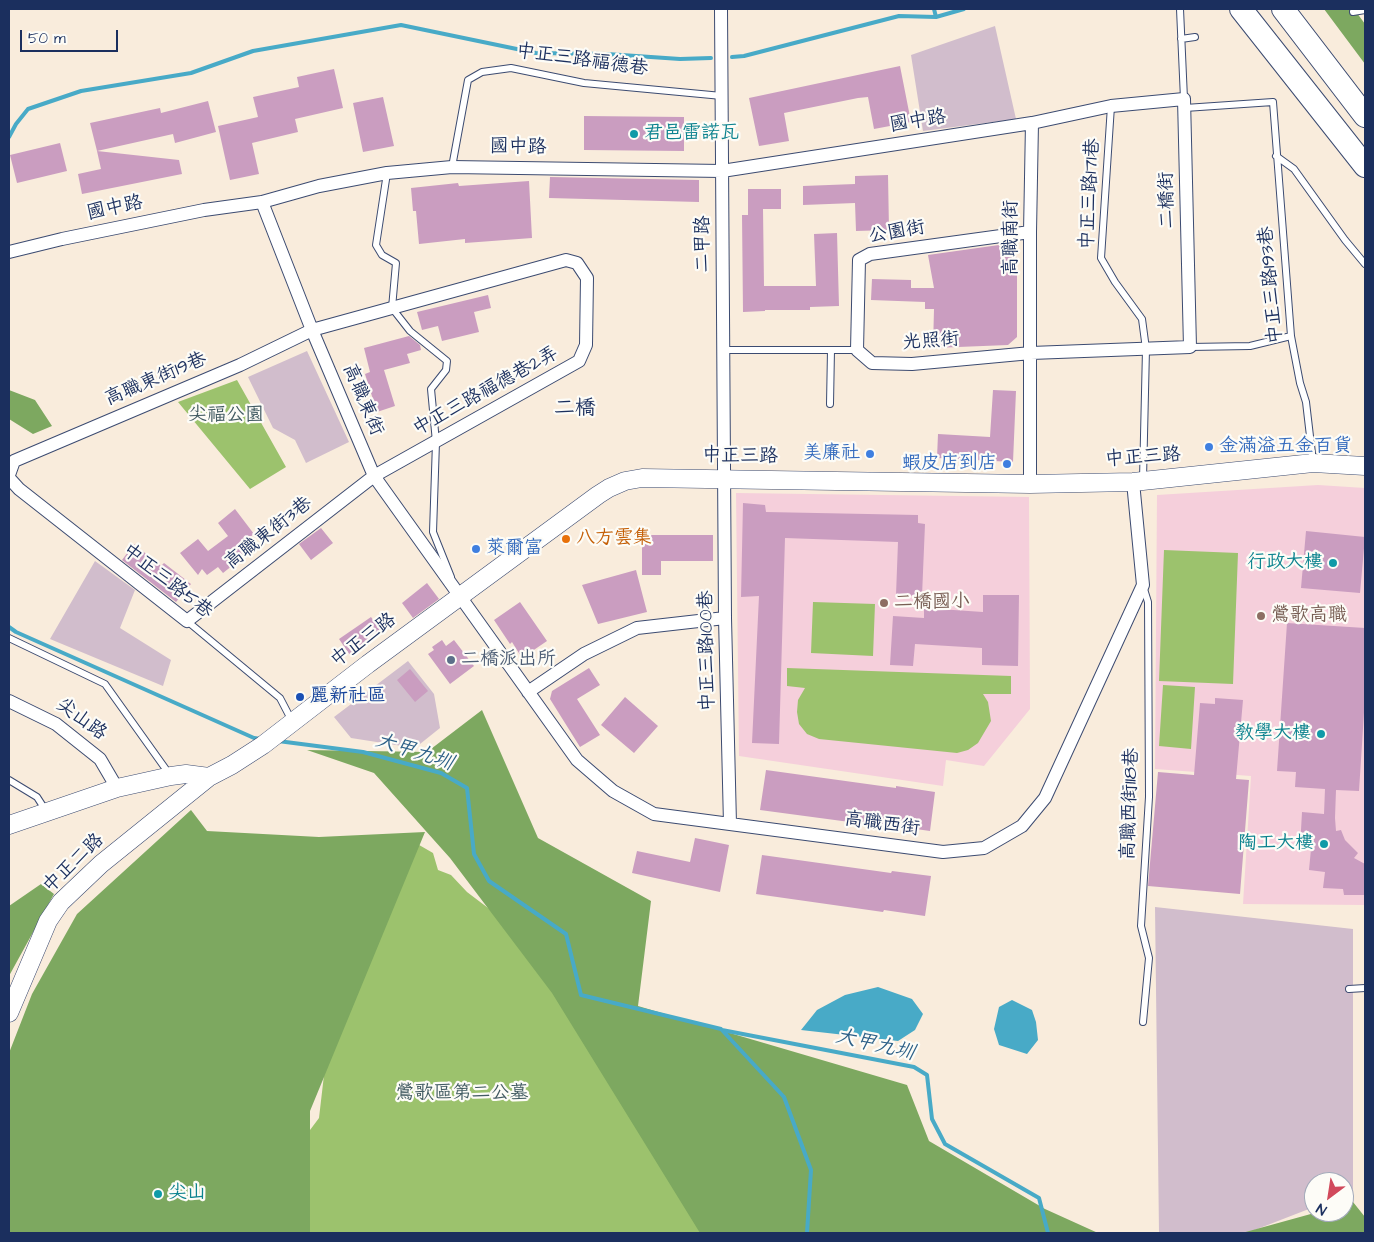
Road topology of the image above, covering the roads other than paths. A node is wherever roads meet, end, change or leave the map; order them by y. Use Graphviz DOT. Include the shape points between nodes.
graph roads {
  1 [pos="721,9"];
  2 [pos="1180,9"];
  3 [pos="1240,9"];
  4 [pos="1283,9"];
  5 [pos="1365,10"];
  6 [pos="1353,12"];
  7 [pos="1196,37"];
  8 [pos="1181,39"];
  9 [pos="722,96"];
  10 [pos="1184,103"];
  11 [pos="1111,106"];
  12 [pos="1365,116"];
  13 [pos="1032,123"];
  14 [pos="1276,156"];
  15 [pos="452,166"];
  16 [pos="1365,166"];
  17 [pos="722,171"];
  18 [pos="387,173"];
  19 [pos="262,202"];
  20 [pos="1030,232"];
  21 [pos="9,252"];
  22 [pos="1365,264"];
  23 [pos="392,308"];
  24 [pos="312,330"];
  25 [pos="1290,336"];
  26 [pos="1190,347"];
  27 [pos="1146,349"];
  28 [pos="723,350"];
  29 [pos="831,350"];
  30 [pos="857,350"];
  31 [pos="1031,353"];
  32 [pos="830,404"];
  33 [pos="436,442"];
  34 [pos="14,461"];
  35 [pos="1313,463"];
  36 [pos="1365,466"];
  37 [pos="374,476"];
  38 [pos="9,477"];
  39 [pos="724,478"];
  40 [pos="1138,482"];
  41 [pos="1030,484"];
  42 [pos="1143,585"];
  43 [pos="459,597"];
  44 [pos="725,618"];
  45 [pos="187,621"];
  46 [pos="9,638"];
  47 [pos="528,692"];
  48 [pos="9,701"];
  49 [pos="293,723"];
  50 [pos="171,776"];
  51 [pos="209,777"];
  52 [pos="9,780"];
  53 [pos="118,788"];
  54 [pos="46,812"];
  55 [pos="730,824"];
  56 [pos="9,825"];
  57 [pos="1365,988"];
  58 [pos="1349,989"];
  59 [pos="9,1013"];
  60 [pos="1144,1022"];
  1 -- 9 [label="street, 二甲路"];
  2 -- 8 [label="lane, 二橋街"];
  3 -- 16 [label="highway"];
  4 -- 12 [label="highway"];
  5 -- 6 [label="lane"];
  7 -- 8 [label="lane"];
  8 -- 10 [label="lane, 二橋街"];
  9 -- 15 [label="lane, 中正三路福德巷" via="584,84 511,68 482,72 468,80"];
  9 -- 17 [label="street, 二甲路"];
  10 -- 11 [label="street"];
  10 -- 14 [label="lane, 中正三路193巷" via="1273,102"];
  10 -- 26 [label="street, 二橋街"];
  11 -- 13 [label="street"];
  11 -- 27 [label="lane, 中正三路171巷" via="1101,258 1142,318"];
  13 -- 17 [label="street, 國中路"];
  13 -- 20 [label="street, 高職南街"];
  14 -- 22 [label="lane" via="1294,169"];
  14 -- 25 [label="lane, 中正三路193巷"];
  15 -- 17 [label="street, 國中路"];
  15 -- 18 [label="street, 國中路"];
  17 -- 28 [label="street, 二甲路"];
  18 -- 19 [label="street, 國中路"];
  18 -- 23 [label="lane" via="376,245 382,255 396,263"];
  19 -- 21 [label="street, 國中路" via="204,210"];
  19 -- 24 [label="street, 高職東街"];
  20 -- 30 [label="street, 公園街" via="870,254 859,260"];
  20 -- 31 [label="street, 高職南街"];
  23 -- 24 [label="street"];
  23 -- 33 [label="lane" via="410,331 447,361 446,370 431,389"];
  23 -- 33 [label="street, 中正三路福德巷2弄" via="566,260 576,263 587,278 586,345 579,361"];
  24 -- 34 [label="street, 高職東街19巷"];
  24 -- 37 [label="street, 高職東街"];
  25 -- 26 [label="lane" via="1250,346"];
  25 -- 35 [label="lane, 中正三路193巷" via="1306,402"];
  26 -- 27 [label="street"];
  27 -- 31 [label="street, 光照街"];
  27 -- 40 [label="lane, 中正三路171巷"];
  28 -- 29 [label="lane"];
  28 -- 39 [label="street, 二甲路"];
  29 -- 30 [label="lane"];
  29 -- 32 [label="lane"];
  30 -- 31 [label="street, 光照街" via="872,363 912,364"];
  31 -- 41 [label="street, 高職南街"];
  33 -- 37 [label="street, 中正三路福德巷2弄"];
  33 -- 43 [label="lane" via="433,532"];
  34 -- 38 [label="street, 中正三路5巷"];
  35 -- 36 [label="street, 中正三路"];
  35 -- 40 [label="street, 中正三路"];
  37 -- 43 [label="street, 高職東街"];
  37 -- 45 [label="street, 高職東街3巷"];
  38 -- 45 [label="street, 中正三路5巷" via="19,490"];
  39 -- 41 [label="street, 中正三路"];
  39 -- 43 [label="street, 中正三路" via="642,478 609,488"];
  39 -- 44 [label="street, 中正三路100巷"];
  40 -- 41 [label="street, 中正三路"];
  40 -- 42 [label="street"];
  42 -- 55 [label="street, 高職西街" via="1045,798 1022,826 984,848 943,852"];
  42 -- 60 [label="lane, 高職西街118巷" via="1148,602 1149,797 1141,926 1149,958"];
  43 -- 47 [label="street, 高職西街"];
  43 -- 49 [label="street, 中正三路"];
  44 -- 47 [label="street" via="637,628 584,654"];
  44 -- 55 [label="street, 中正三路100巷"];
  45 -- 49 [label="lane, 中正三路5巷" via="280,698"];
  46 -- 50 [label="lane" via="105,684"];
  47 -- 55 [label="street, 高職西街" via="577,760 613,791 654,814"];
  48 -- 53 [label="street, 尖山路" via="56,724 100,760"];
  49 -- 51 [label="street, 中正三路"];
  50 -- 51 [label="street"];
  50 -- 53 [label="street"];
  51 -- 59 [label="street, 中正二路" via="101,864 62,902 48,921"];
  52 -- 54 [label="lane" via="37,797"];
  53 -- 54 [label="street"];
  54 -- 56 [label="street"];
  57 -- 58 [label="lane"];
}
